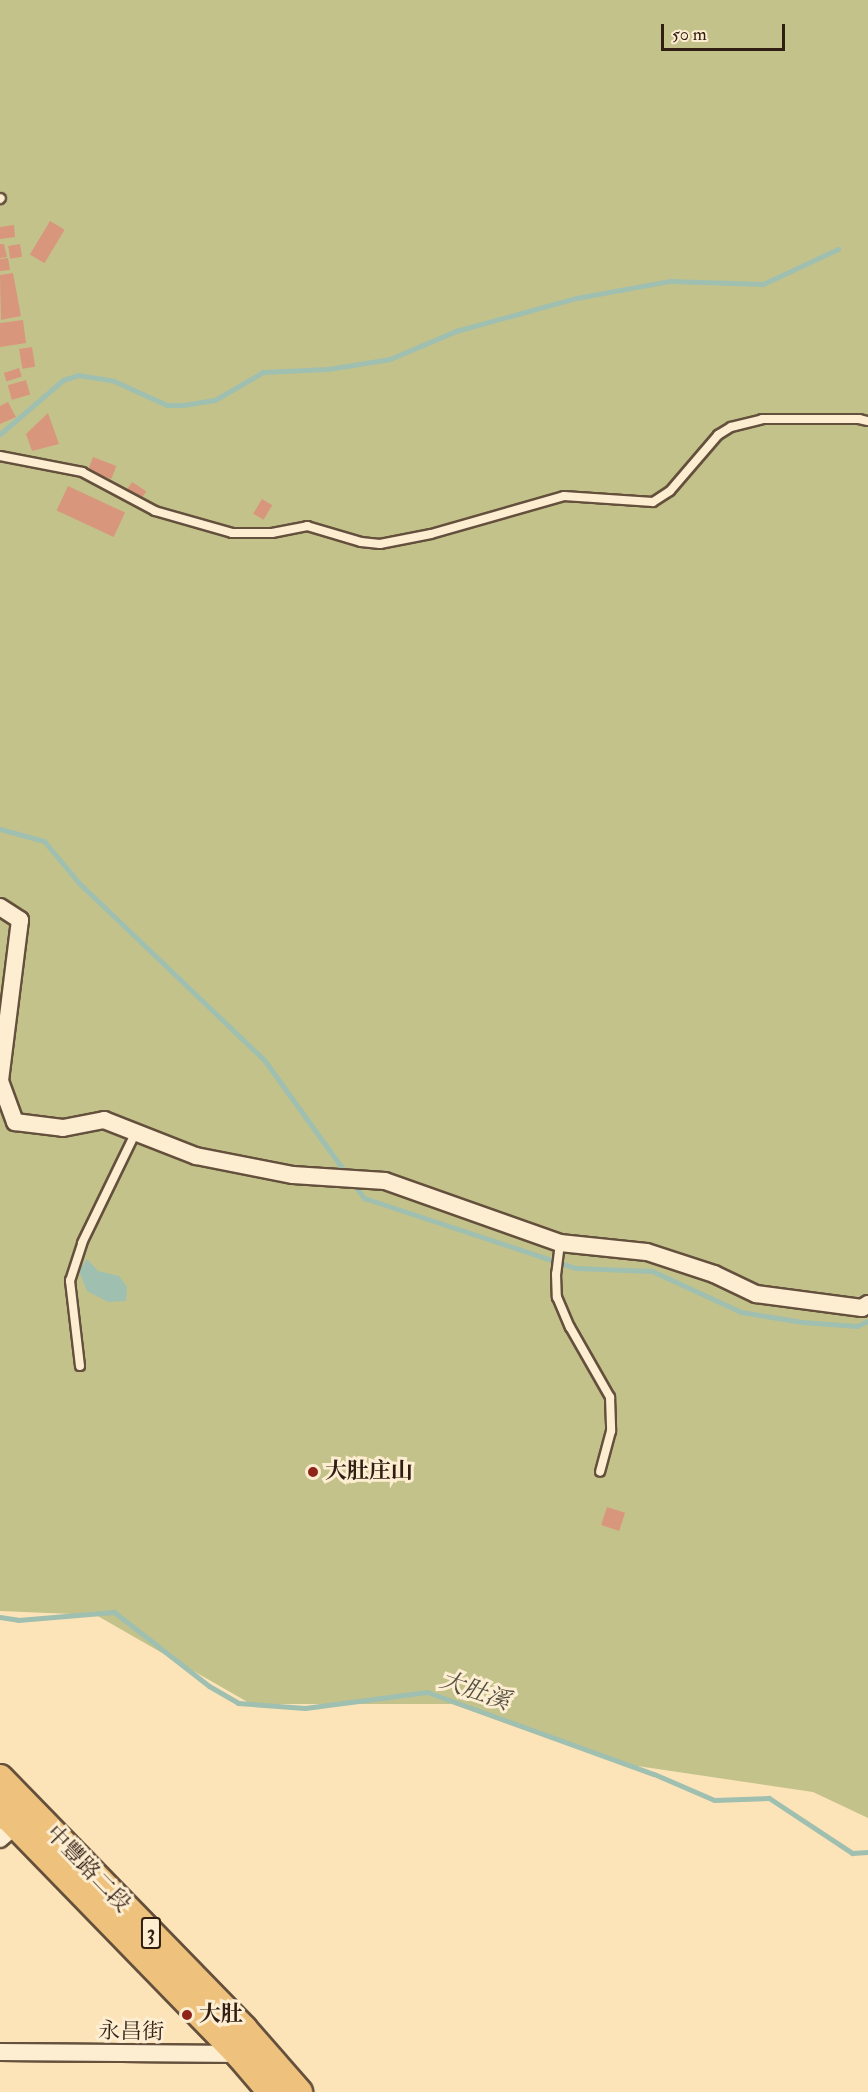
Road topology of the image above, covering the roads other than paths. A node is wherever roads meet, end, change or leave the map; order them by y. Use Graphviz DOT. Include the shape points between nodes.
graph roads {
  1 [pos="868,421"];
  2 [pos="0,456"];
  3 [pos="0,907"];
  4 [pos="136,1131"];
  5 [pos="560,1243"];
  6 [pos="868,1304"];
  7 [pos="80,1366"];
  8 [pos="600,1472"];
  9 [pos="0,1778"];
  10 [pos="12,1821"];
  11 [pos="248,2049"];
  12 [pos="0,2052"];
  13 [pos="271,2092"];
  14 [pos="299,2092"];
  1 -- 2 [label="lane" via="762,419 731,427 718,435 670,491 653,502 564,496 431,534 380,543 361,542 307,526 272,533 232,533 155,511 82,472"];
  3 -- 4 [label="street" via="20,920 0,1081 15,1122 63,1128 104,1120"];
  4 -- 5 [label="street" via="196,1156 293,1175 385,1181"];
  4 -- 7 [label="lane" via="82,1243 70,1281"];
  5 -- 6 [label="street" via="647,1252 714,1274 756,1294 862,1308"];
  5 -- 8 [label="lane" via="557,1297 610,1397 611,1431"];
  9 -- 10 [label="main road, 中豐路二段 / 3"];
  10 -- 11 [label="main road, 中豐路二段 / 3"];
  11 -- 12 [label="street, 永昌街"];
  11 -- 13 [label="main road, 中豐路二段 / 3"];
  11 -- 14 [label="main road, 中豐路二段 / 3"];
}
